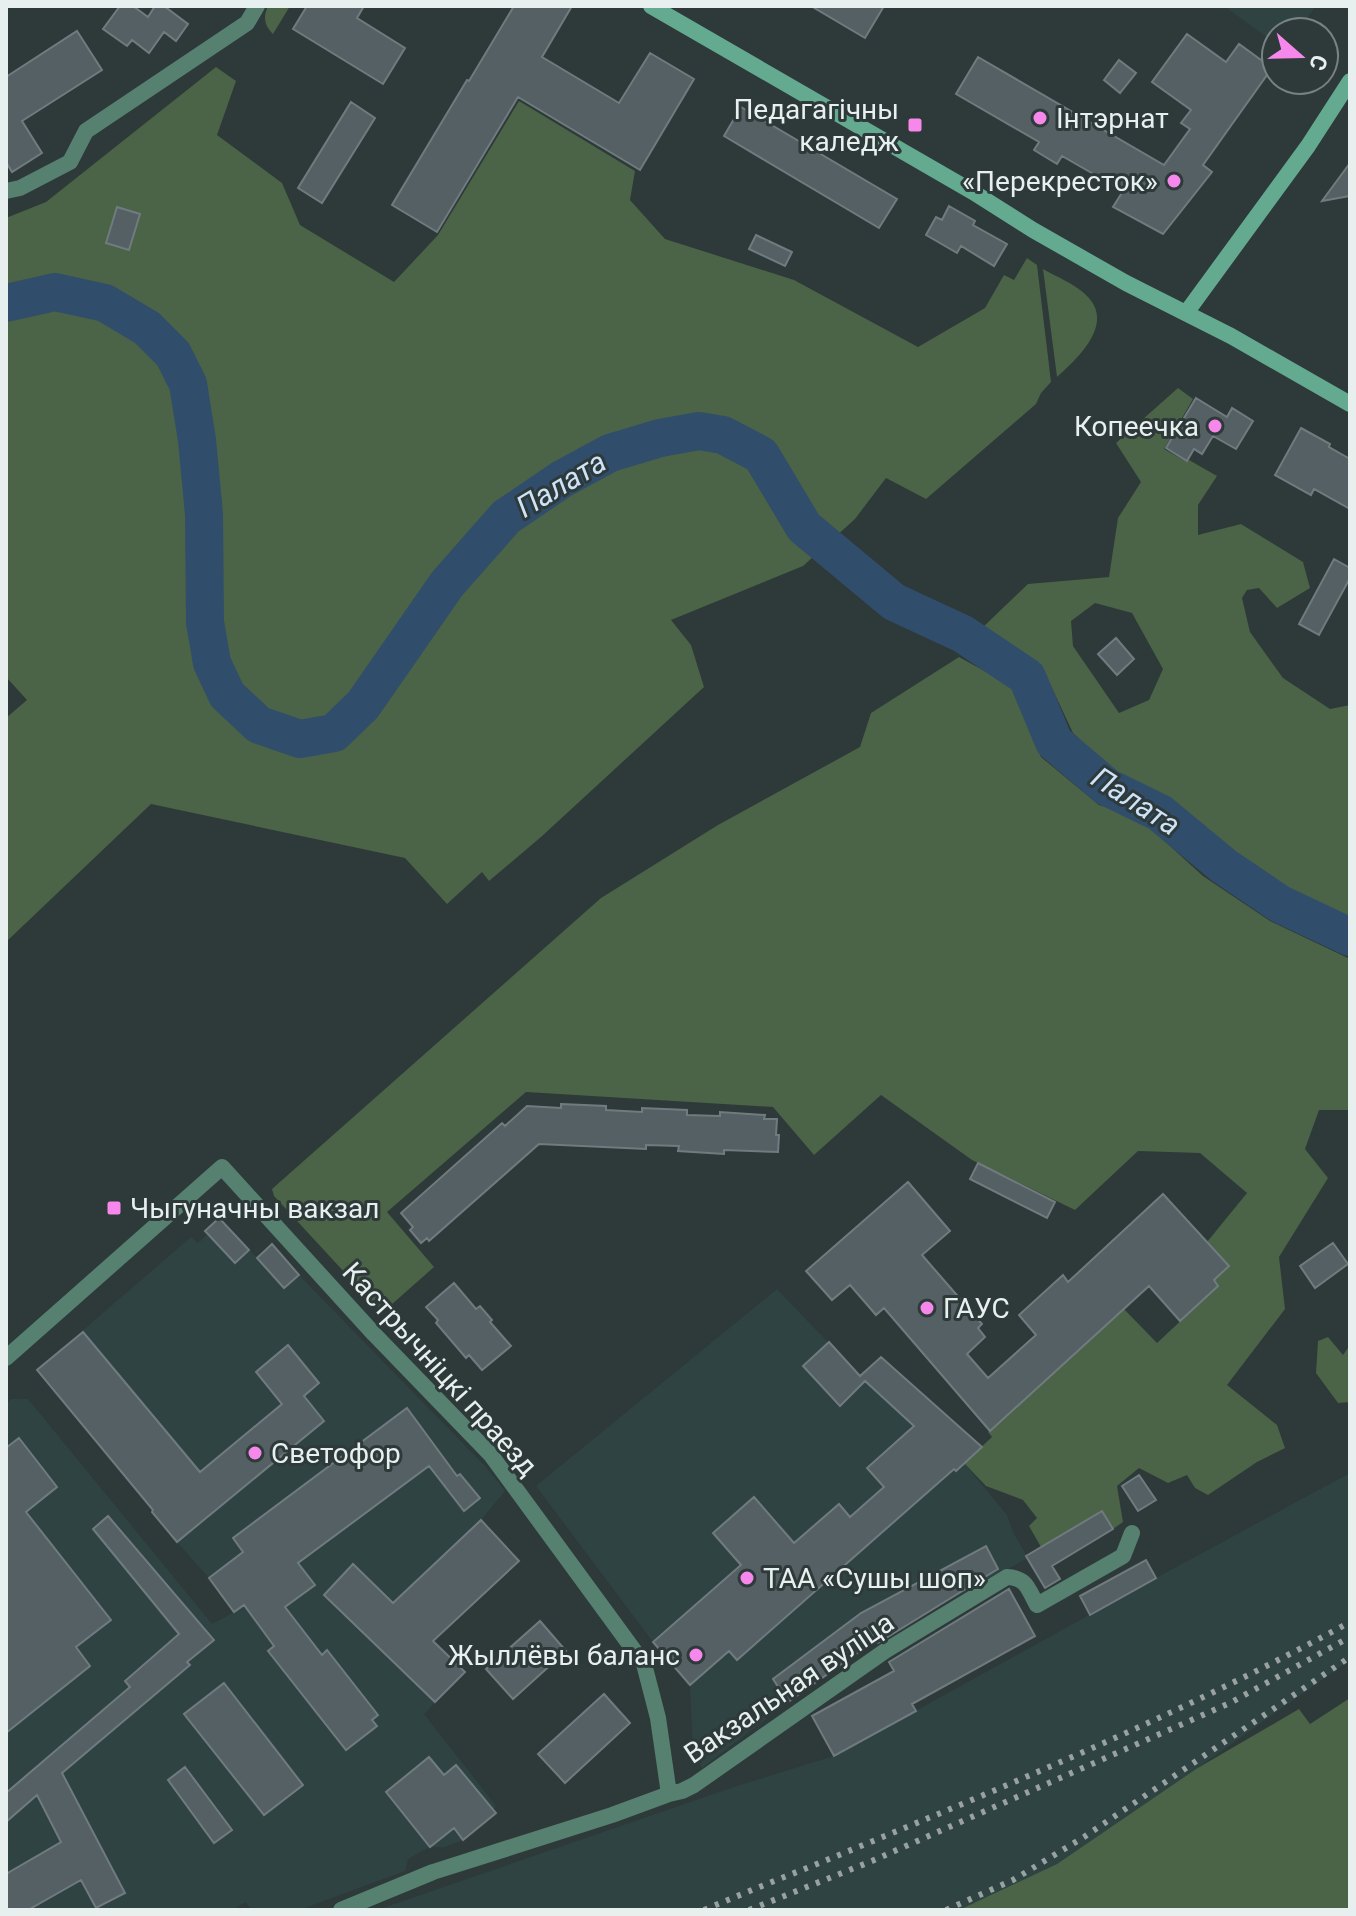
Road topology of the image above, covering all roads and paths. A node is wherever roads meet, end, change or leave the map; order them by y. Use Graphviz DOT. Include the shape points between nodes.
graph roads {
  1 [pos="257,6"];
  2 [pos="651,6"];
  3 [pos="1350,81"];
  4 [pos="1345,100"];
  5 [pos="6,191"];
  6 [pos="1186,313"];
  7 [pos="1350,404"];
  8 [pos="6,1358"];
  9 [pos="1132,1533"];
  10 [pos="669,1794"];
  11 [pos="341,1910"];
  1 -- 5 [label="street" via="247,23 86,131 70,162"];
  2 -- 6 [label="main road"];
  3 -- 4 [label="main road"];
  4 -- 6 [label="main road"];
  6 -- 7 [label="main road"];
  8 -- 10 [label="street, Кастрычніцкі праезд" via="222,1167 491,1455 644,1664"];
  9 -- 10 [label="street, Вакзальная вуліца" via="1123,1556 1037,1605 1026,1584 1007,1577 885,1651 694,1785"];
  10 -- 11 [label="street, Вакзальная вуліца" via="433,1872"];
}
